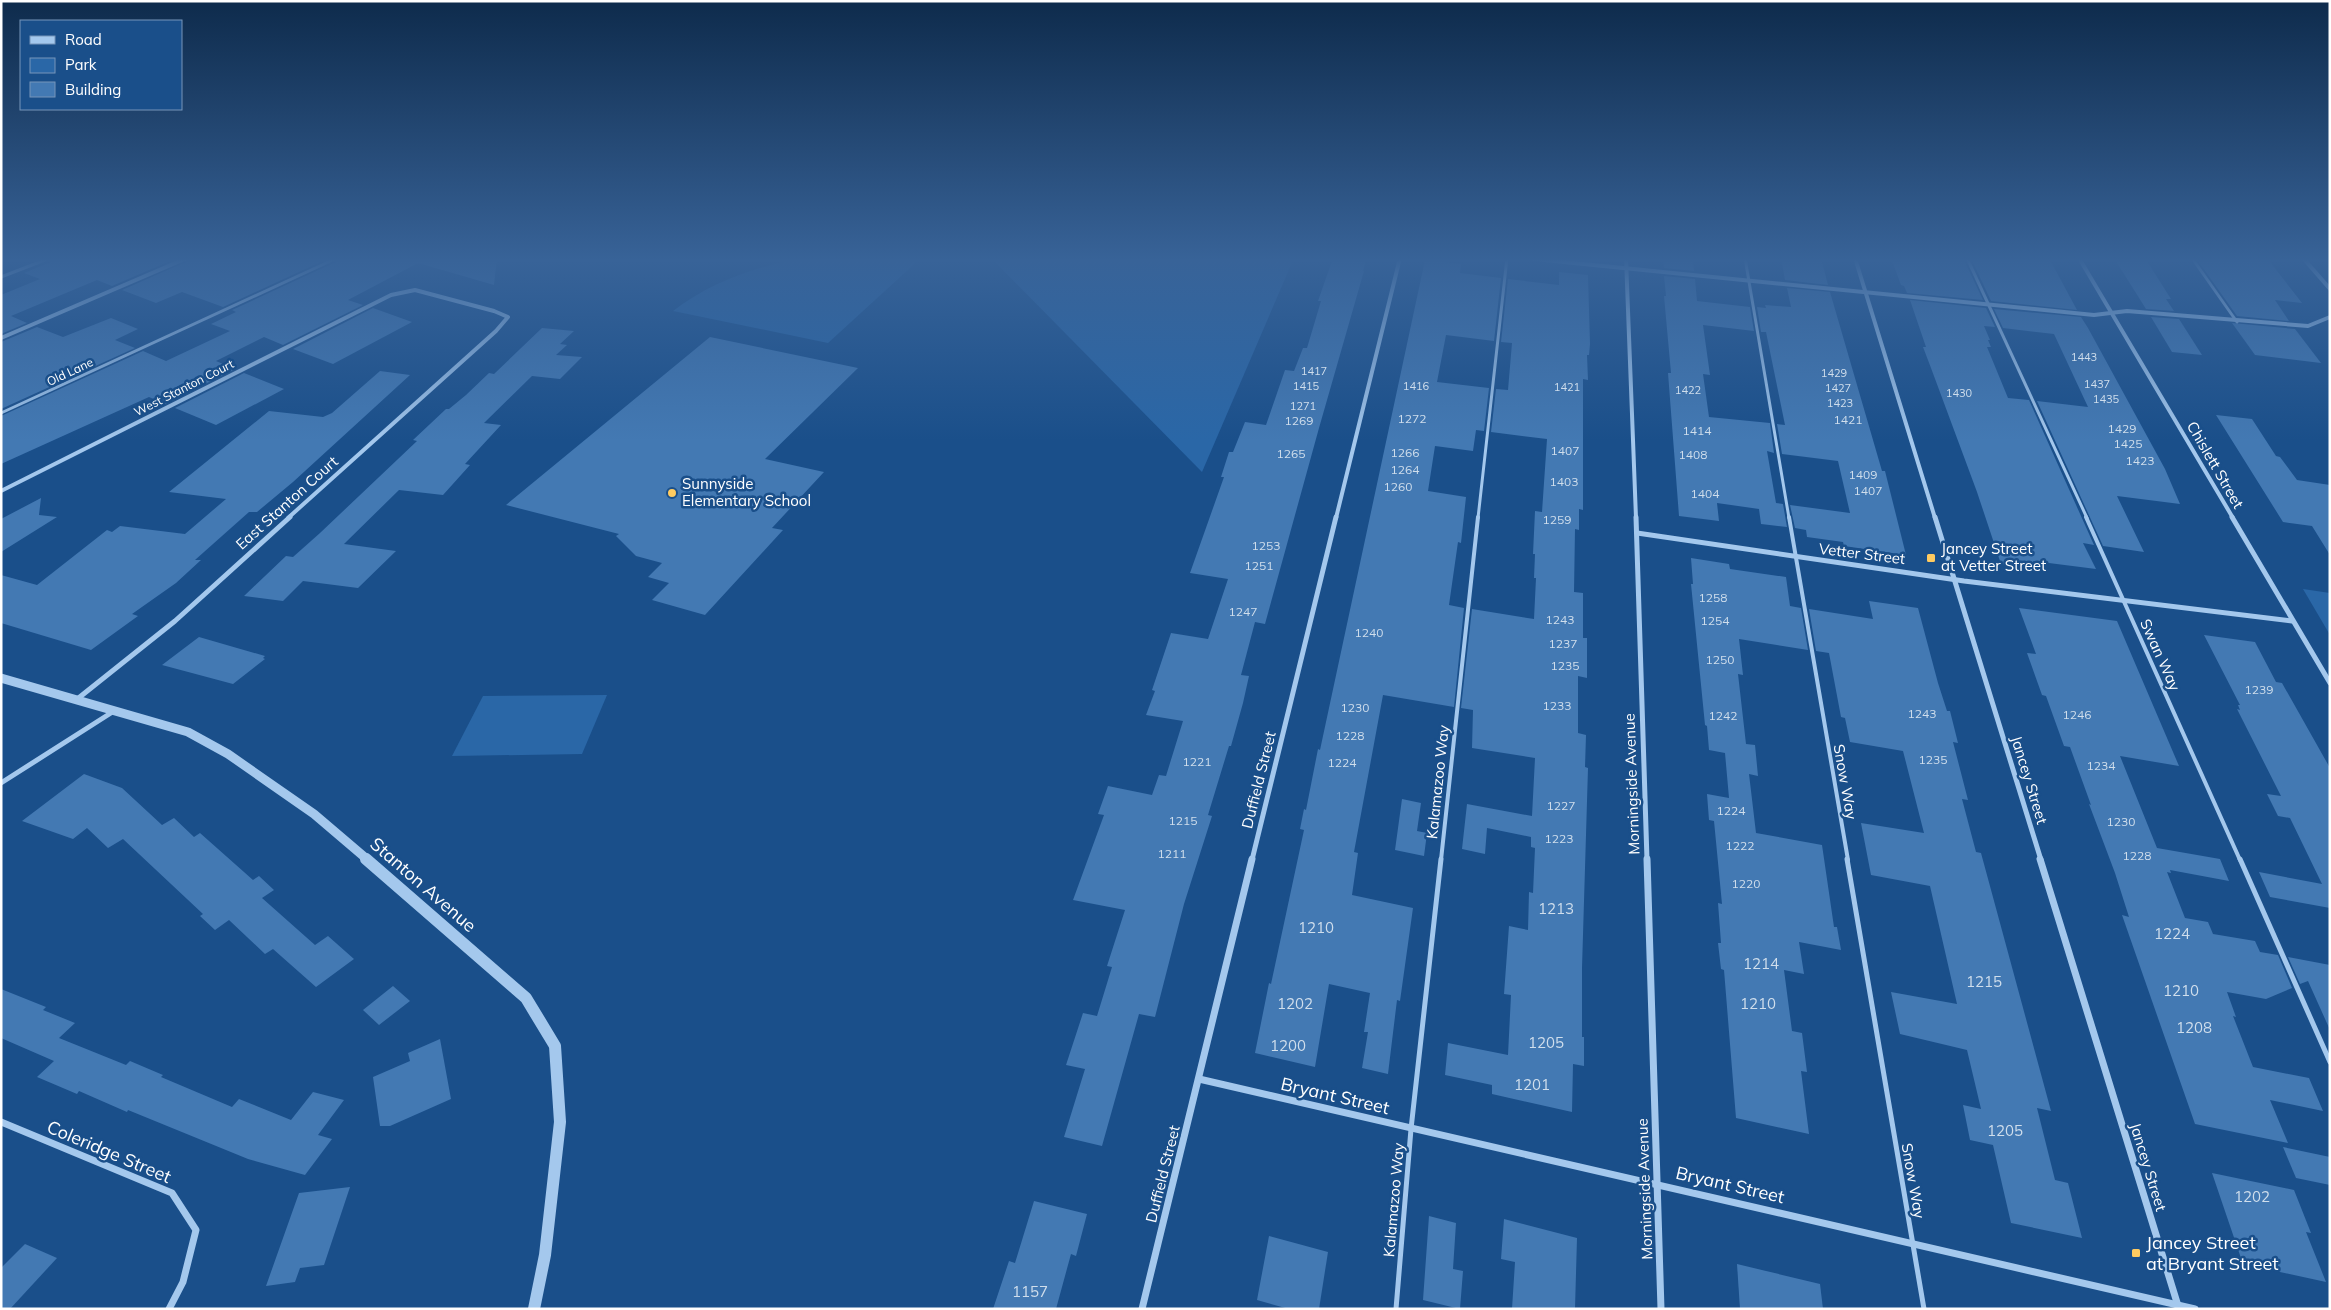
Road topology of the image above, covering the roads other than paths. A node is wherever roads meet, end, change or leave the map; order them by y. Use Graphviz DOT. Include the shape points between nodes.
graph roads {
  1 [pos="45,319"];
  2 [pos="205,319"];
  3 [pos="344,319"];
  4 [pos="506,319"];
  5 [pos="1385,319"];
  6 [pos="1500,319"];
  7 [pos="1628,319"];
  8 [pos="1756,319"];
  9 [pos="1874,319"];
  10 [pos="1994,319"];
  11 [pos="2115,319"];
  12 [pos="2208,319"];
  13 [pos="2235,319"];
  14 [pos="2325,319"];
  15 [pos="2237,322"];
  16 [pos="1,338"];
  17 [pos="1,414"];
  18 [pos="1,491"];
  19 [pos="1637,533"];
  20 [pos="1796,558"];
  21 [pos="1955,578"];
  22 [pos="2124,602"];
  23 [pos="2292,622"];
  24 [pos="1,678"];
  25 [pos="2330,683"];
  26 [pos="76,700"];
  27 [pos="114,711"];
  28 [pos="1,783"];
  29 [pos="2330,1062"];
  30 [pos="1199,1079"];
  31 [pos="1,1122"];
  32 [pos="1412,1129"];
  33 [pos="1657,1184"];
  34 [pos="1912,1242"];
  35 [pos="2178,1307"];
  36 [pos="169,1309"];
  37 [pos="534,1309"];
  38 [pos="1142,1309"];
  39 [pos="1396,1309"];
  40 [pos="1661,1309"];
  41 [pos="1924,1309"];
  42 [pos="2195,1309"];
  1 -- 16 [label="street"];
  2 -- 17 [label="lane, Old Lane"];
  3 -- 18 [label="street, West Stanton Court"];
  4 -- 26 [label="street, East Stanton Court" via="175,621"];
  5 -- 30 [label="street, Duffield Street"];
  6 -- 32 [label="lane, Kalamazoo Way"];
  7 -- 19 [label="street, Morningside Avenue"];
  8 -- 20 [label="lane, Snow Way"];
  9 -- 21 [label="street, Jancey Street"];
  10 -- 22 [label="lane, Swan Way"];
  11 -- 23 [label="street, Chislett Street"];
  12 -- 15 [label="street"];
  13 -- 15 [label="lane"];
  14 -- 15 [label="street" via="2308,326"];
  19 -- 20 [label="street, Vetter Street"];
  19 -- 33 [label="street, Morningside Avenue"];
  20 -- 21 [label="street, Vetter Street"];
  20 -- 34 [label="lane, Snow Way"];
  21 -- 22 [label="street, Vetter Street"];
  21 -- 35 [label="street, Jancey Street"];
  22 -- 23 [label="street, Vetter Street"];
  22 -- 29 [label="lane, Swan Way"];
  23 -- 25 [label="street, Chislett Street"];
  24 -- 26 [label="street, Stanton Avenue"];
  26 -- 27 [label="street, Stanton Avenue"];
  27 -- 28 [label="street"];
  27 -- 37 [label="street, Stanton Avenue" via="188,732 228,754 314,814 526,998 555,1046 560,1122 545,1255"];
  30 -- 32 [label="street, Bryant Street"];
  30 -- 38 [label="street, Duffield Street"];
  31 -- 36 [label="street, Coleridge Street" via="172,1193 196,1230 183,1282"];
  32 -- 33 [label="street, Bryant Street"];
  32 -- 39 [label="lane, Kalamazoo Way"];
  33 -- 34 [label="street, Bryant Street"];
  33 -- 40 [label="street, Morningside Avenue"];
  34 -- 35 [label="street, Bryant Street"];
  34 -- 41 [label="lane, Snow Way"];
  35 -- 42 [label="street, Bryant Street"];
}
